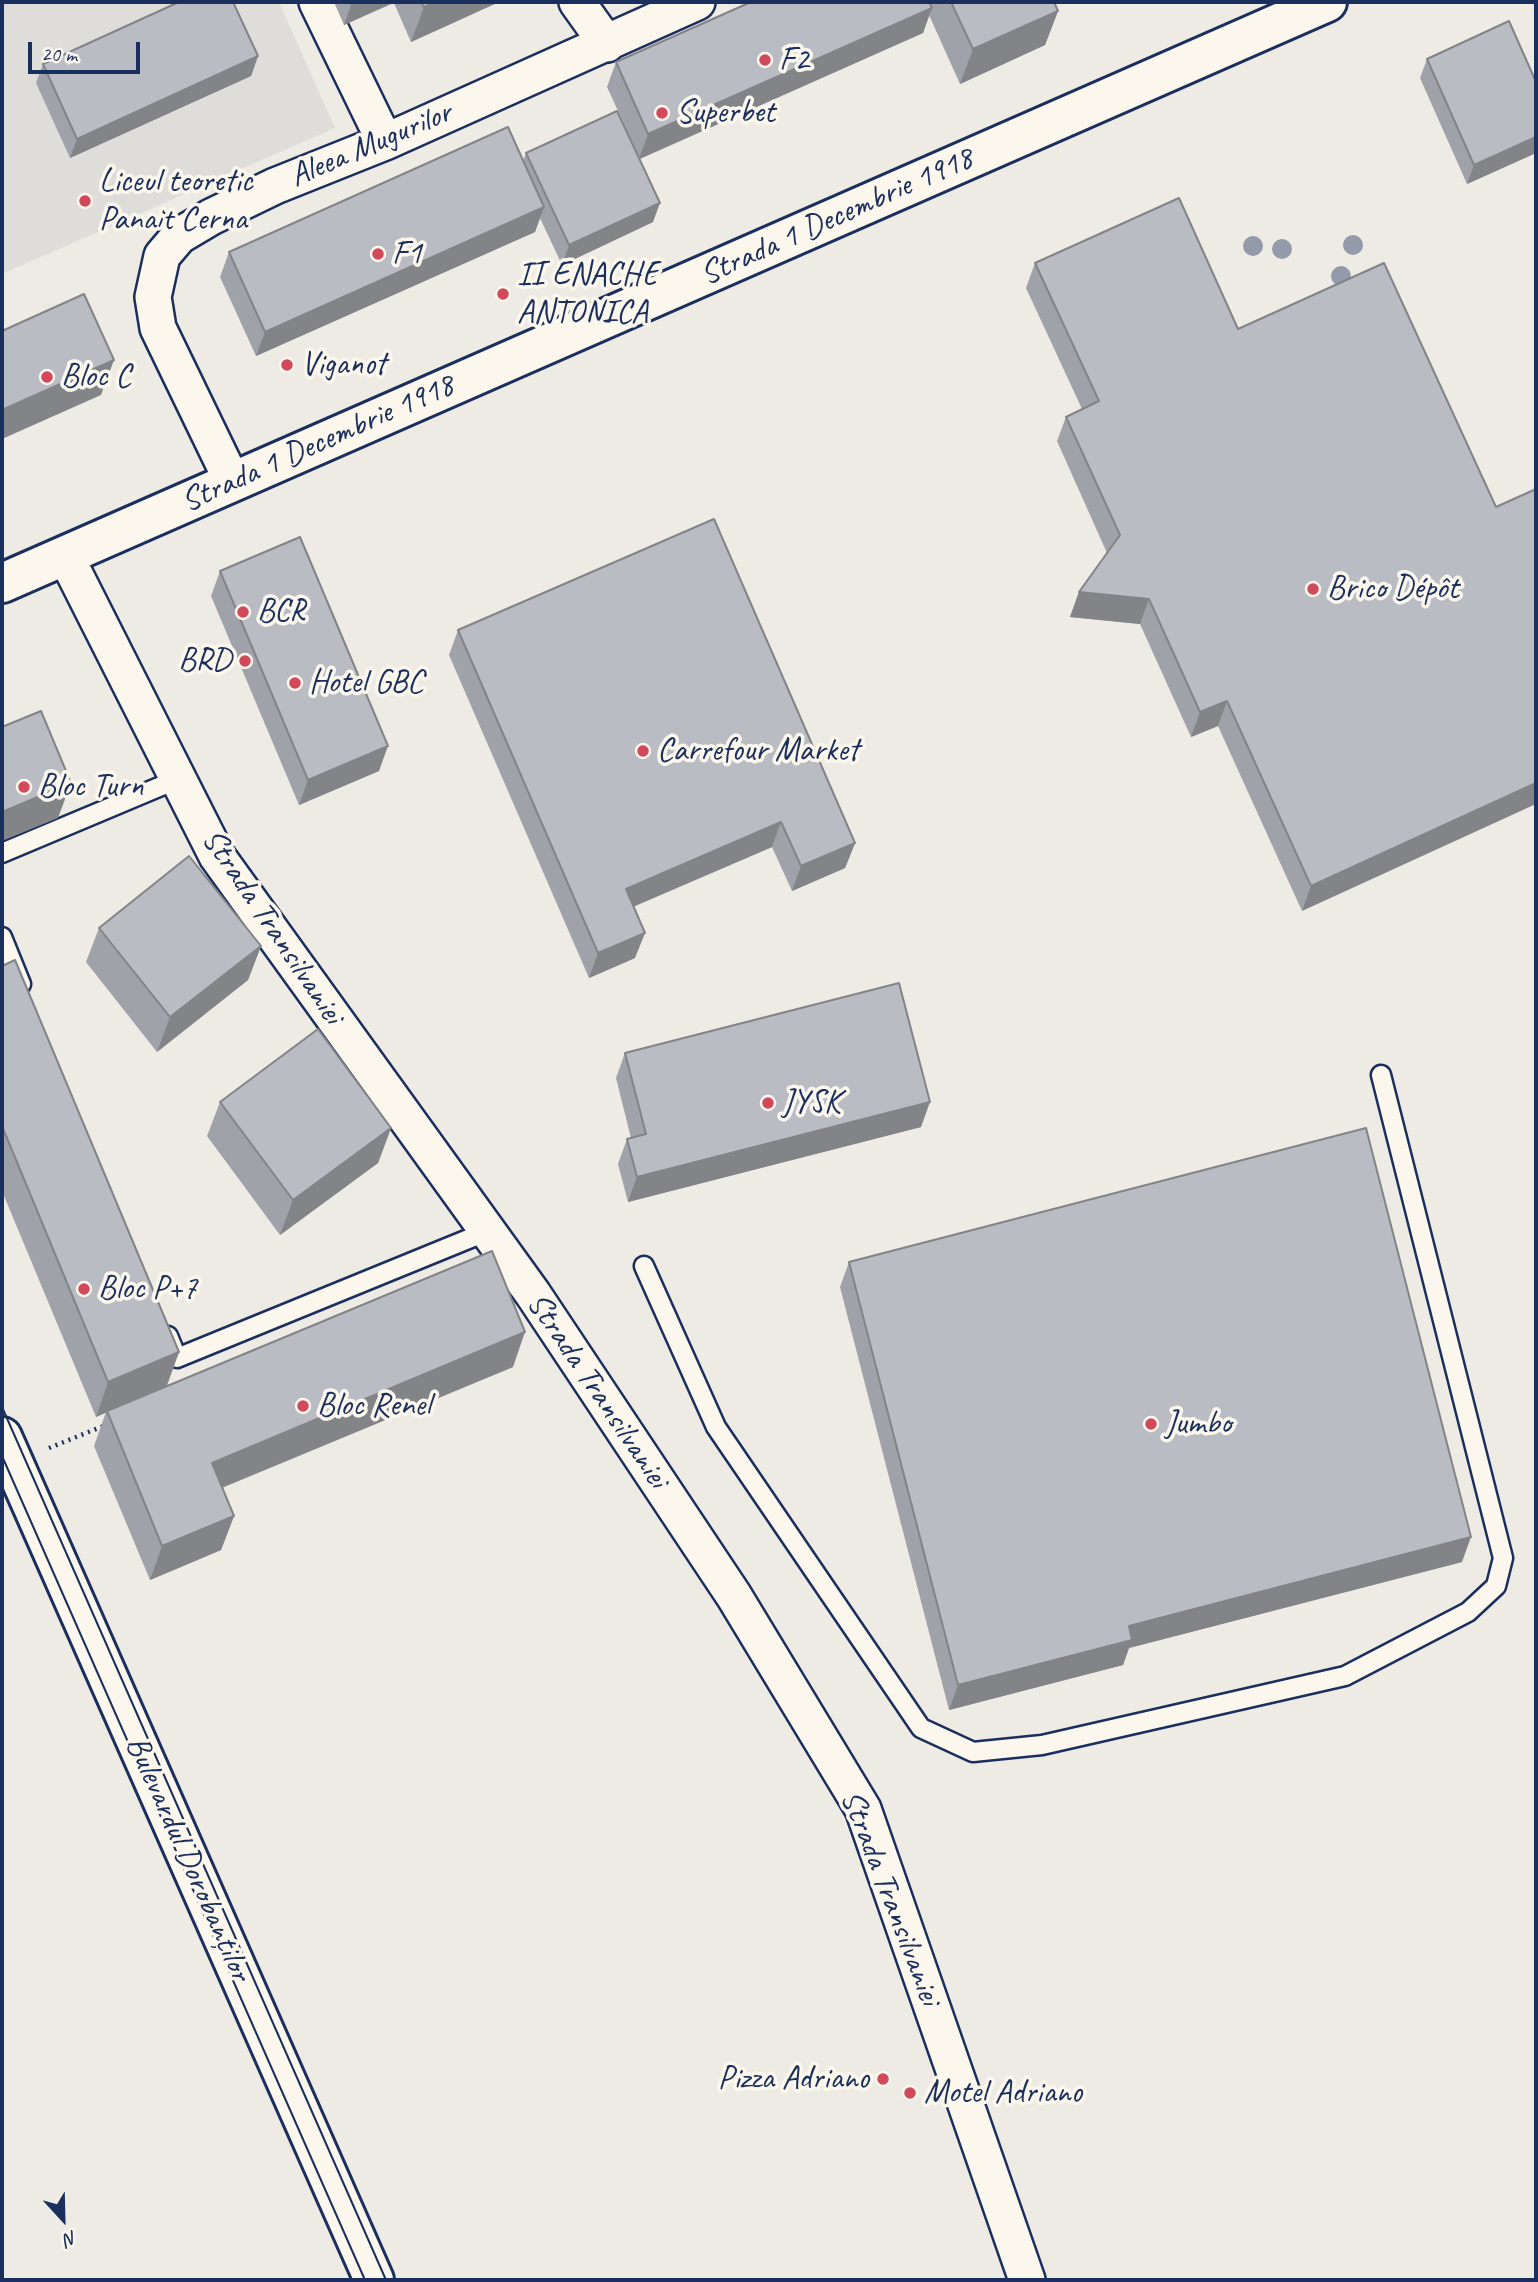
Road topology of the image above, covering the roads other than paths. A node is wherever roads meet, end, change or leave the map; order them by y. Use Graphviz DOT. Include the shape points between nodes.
graph roads {
  1 [pos="317,2"];
  2 [pos="577,2"];
  3 [pos="697,2"];
  4 [pos="1327,2"];
  5 [pos="607,44"];
  6 [pos="385,142"];
  7 [pos="232,481"];
  8 [pos="65,555"];
  9 [pos="2,583"];
  10 [pos="178,779"];
  11 [pos="2,853"];
  12 [pos="2,937"];
  13 [pos="28,1000"];
  14 [pos="1381,1075"];
  15 [pos="488,1231"];
  16 [pos="644,1266"];
  17 [pos="161,1320"];
  18 [pos="7,1450"];
  19 [pos="374,2280"];
  20 [pos="1027,2280"];
  1 -- 6 [label="street"];
  2 -- 5 [label="street"];
  3 -- 5 [label="street, Aleea Mugurilor"];
  4 -- 7 [label="main road, Strada 1 Decembrie 1918"];
  5 -- 6 [label="street, Aleea Mugurilor"];
  6 -- 7 [label="street, Aleea Mugurilor" via="211,216 179,236 162,256 153,297 158,328"];
  7 -- 8 [label="main road, Strada 1 Decembrie 1918"];
  8 -- 9 [label="main road, Strada 1 Decembrie 1918"];
  8 -- 10 [label="street, Strada Transilvaniei"];
  10 -- 11 [label="lane"];
  10 -- 15 [label="street, Strada Transilvaniei" via="217,856"];
  12 -- 13 [label="lane"];
  14 -- 16 [label="lane" via="1503,1558 1496,1586 1468,1612 1345,1676 1042,1745 973,1752 921,1728 716,1427"];
  15 -- 17 [label="lane" via="177,1358"];
  15 -- 20 [label="street, Strada Transilvaniei" via="734,1596 863,1810"];
  18 -- 19 [label="main road, Bulevardul Dorobanților"];
}
